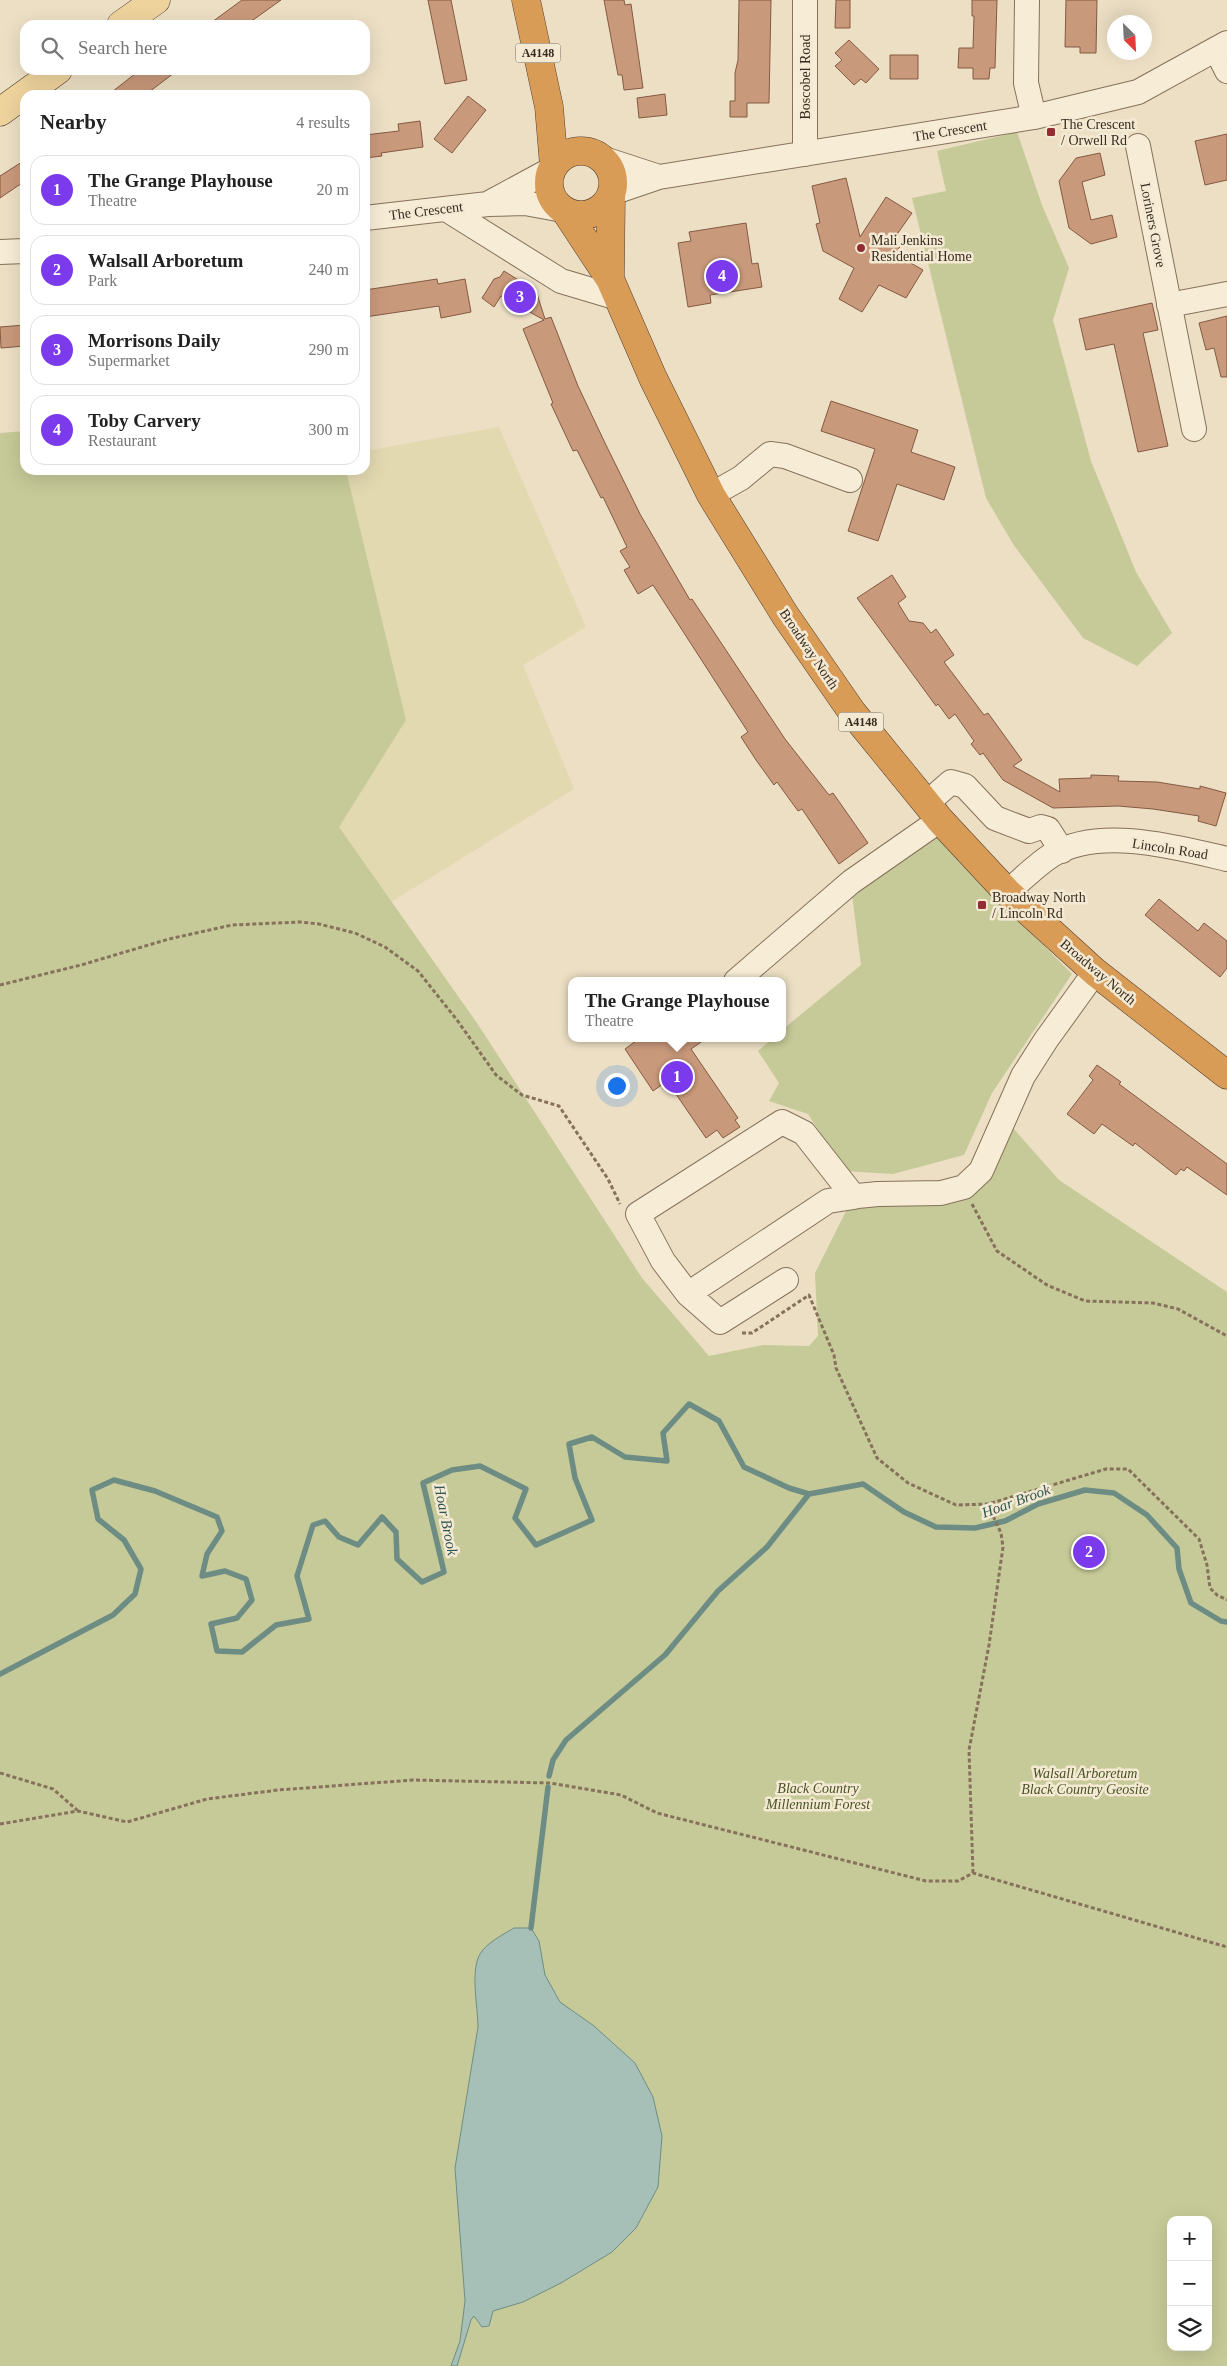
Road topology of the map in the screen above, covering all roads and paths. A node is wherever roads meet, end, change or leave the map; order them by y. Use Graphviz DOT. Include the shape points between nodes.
graph roads {
  1 [pos="156,0"];
  2 [pos="526,0"];
  3 [pos="806,0"];
  4 [pos="1027,0"];
  5 [pos="128,20"];
  6 [pos="1221,46"];
  7 [pos="1227,71"];
  8 [pos="51,75"];
  9 [pos="30,90"];
  10 [pos="20,98"];
  11 [pos="549,107"];
  12 [pos="0,112"];
  13 [pos="1034,117"];
  14 [pos="1138,146"];
  15 [pos="593,154"];
  16 [pos="805,154"];
  17 [pos="553,168"];
  18 [pos="659,177"];
  19 [pos="612,195"];
  20 [pos="488,204"];
  21 [pos="446,209"];
  22 [pos="564,211"];
  23 [pos="370,217"];
  24 [pos="20,251"];
  25 [pos="0,252"];
  26 [pos="614,289"];
  27 [pos="1227,294"];
  28 [pos="1169,305"];
  29 [pos="1194,429"];
  30 [pos="850,480"];
  31 [pos="711,495"];
  32 [pos="934,811"];
  33 [pos="1062,851"];
  34 [pos="1227,859"];
  35 [pos="1007,892"];
  36 [pos="1096,972"];
  37 [pos="741,977"];
  38 [pos="0,985"];
  39 [pos="1227,1075"];
  40 [pos="964,1187"];
  41 [pos="851,1197"];
  42 [pos="625,1213"];
  43 [pos="786,1280"];
  44 [pos="688,1294"];
  45 [pos="737,1334"];
  46 [pos="1227,1336"];
  47 [pos="988,1504"];
  48 [pos="1227,1600"];
  49 [pos="0,1773"];
  50 [pos="78,1811"];
  51 [pos="0,1824"];
  52 [pos="972,1873"];
  53 [pos="1227,1948"];
  1 -- 5 [label="main road"];
  2 -- 11 [label="highway, A4148"];
  3 -- 16 [label="street, Boscobel Road"];
  4 -- 13 [label="street" via="1026,83"];
  6 -- 7 [label="street"];
  6 -- 13 [label="street, The Crescent" via="1138,92"];
  8 -- 9 [label="main road"];
  10 -- 12 [label="main road"];
  11 -- 15 [label="highway"];
  11 -- 17 [label="highway"];
  13 -- 16 [label="street, The Crescent"];
  14 -- 28 [label="street, Loriners Grove"];
  15 -- 17 [label="highway" via="573,152 562,157"];
  15 -- 18 [label="street, The Crescent"];
  15 -- 19 [label="highway" via="608,166 613,176"];
  16 -- 18 [label="street, The Crescent"];
  17 -- 20 [label="street, The Crescent"];
  17 -- 22 [label="highway" via="549,186 551,197"];
  18 -- 19 [label="street, The Crescent"];
  19 -- 22 [label="highway" via="604,207 592,214 579,216"];
  19 -- 26 [label="highway, Broadway North / A4148"];
  20 -- 21 [label="street, The Crescent"];
  20 -- 22 [label="street, The Crescent" via="525,203"];
  21 -- 23 [label="street, The Crescent"];
  21 -- 26 [label="street" via="561,281"];
  22 -- 26 [label="highway, Broadway North / A4148"];
  24 -- 25 [label="street"];
  26 -- 31 [label="highway, Broadway North / A4148"];
  27 -- 28 [label="street"];
  28 -- 29 [label="street, Loriners Grove"];
  30 -- 31 [label="street" via="785,456 770,454 741,478"];
  31 -- 32 [label="highway, Broadway North / A4148" via="785,615 852,712"];
  32 -- 33 [label="street" via="952,782 965,786 995,818 1029,830 1048,829"];
  32 -- 35 [label="highway, Broadway North / A4148"];
  32 -- 37 [label="street"];
  33 -- 34 [label="street, Lincoln Road" via="1082,843 1136,841"];
  33 -- 35 [label="street, Lincoln Road" via="1052,855"];
  35 -- 36 [label="highway, Broadway North / A4148"];
  36 -- 39 [label="highway, Broadway North / A4148"];
  36 -- 40 [label="street" via="1023,1076 981,1171"];
  38 -- 42 [label="path" via="169,939 232,926 300,922 355,933 385,947 418,971 496,1075 522,1095 559,1106 608,1179"];
  40 -- 41 [label="street" via="941,1193"];
  40 -- 46 [label="path" via="997,1251 1047,1285 1085,1301 1153,1303 1178,1309"];
  41 -- 44 [label="street" via="828,1201"];
  41 -- 44 [label="street" via="804,1133 782,1122 638,1214 663,1261"];
  43 -- 44 [label="street" via="720,1322"];
  45 -- 47 [label="path" via="752,1333 809,1295 834,1355 836,1368 877,1458 908,1483 956,1505"];
  47 -- 48 [label="path" via="1106,1468 1128,1469 1199,1539 1210,1588"];
  47 -- 52 [label="path" via="1001,1533 1002,1556 969,1750"];
  49 -- 50 [label="path" via="53,1789"];
  50 -- 51 [label="path"];
  50 -- 52 [label="path" via="127,1822 207,1799 278,1790 413,1780 550,1784 621,1795 657,1813 926,1881 958,1881"];
  52 -- 53 [label="path"];
}
